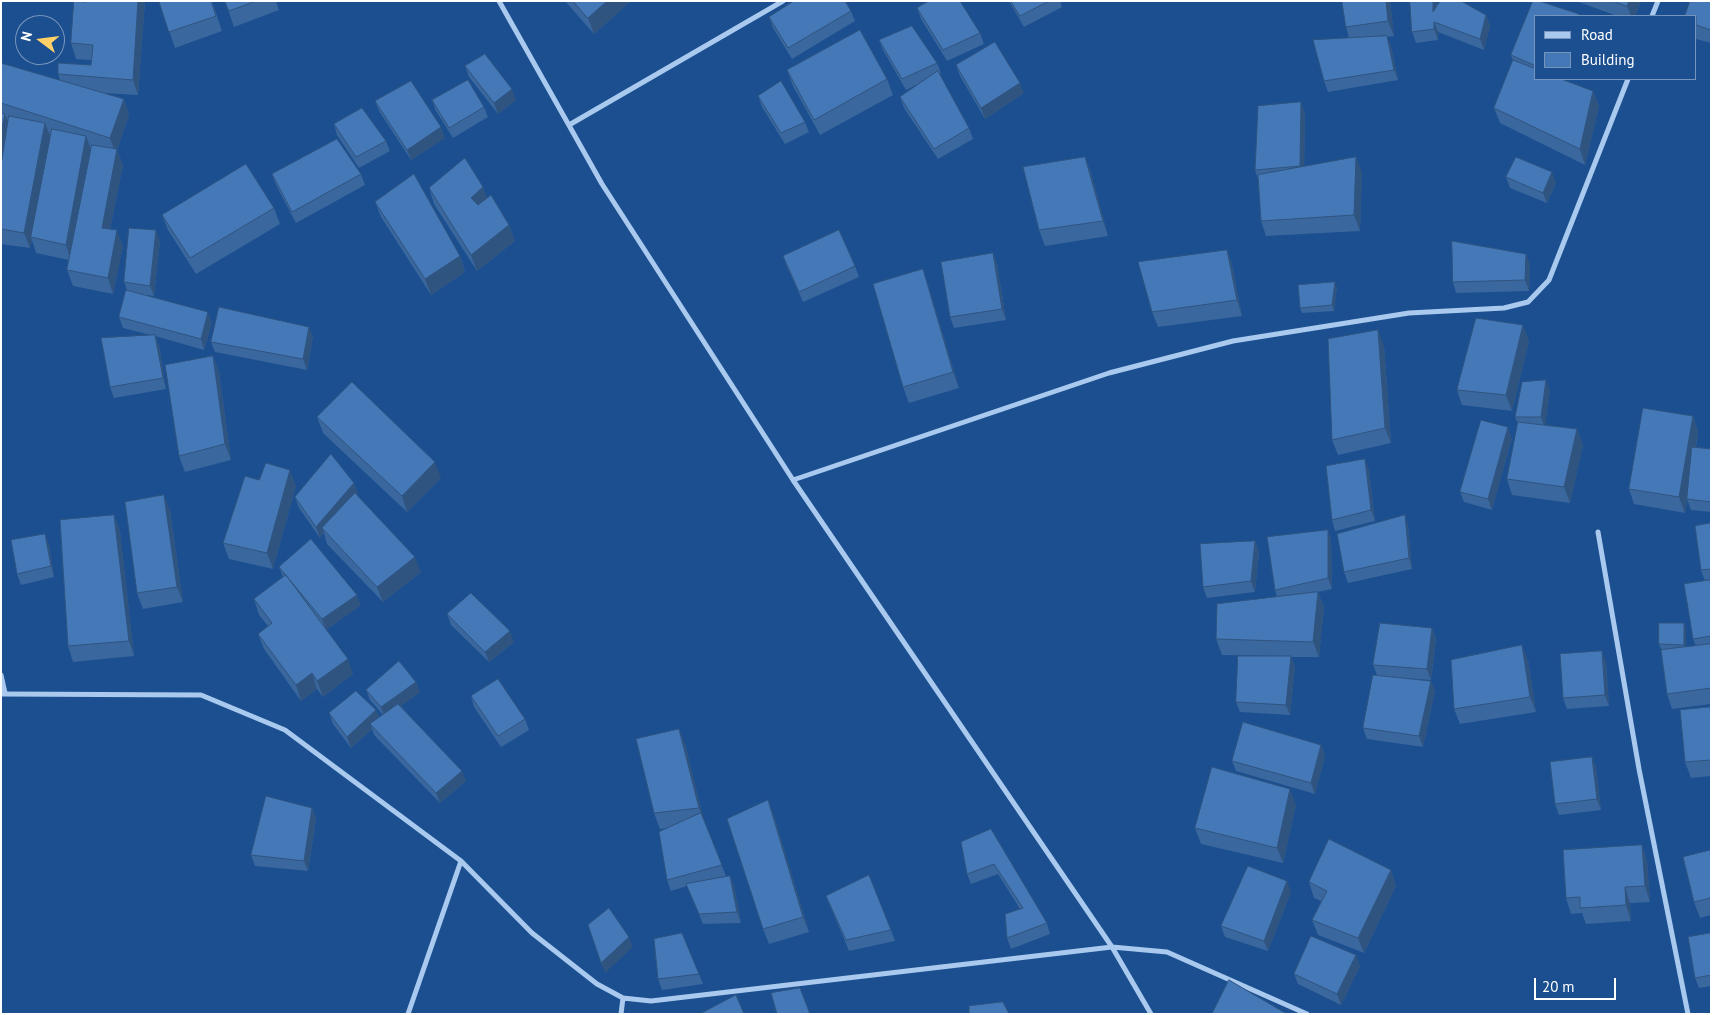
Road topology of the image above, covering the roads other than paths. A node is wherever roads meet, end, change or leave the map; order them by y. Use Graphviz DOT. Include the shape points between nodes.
graph roads {
  1 [pos="499,1"];
  2 [pos="783,1"];
  3 [pos="1658,1"];
  4 [pos="1652,15"];
  5 [pos="1628,80"];
  6 [pos="569,125"];
  7 [pos="794,480"];
  8 [pos="1598,532"];
  9 [pos="1,675"];
  10 [pos="3,694"];
  11 [pos="461,861"];
  12 [pos="1112,947"];
  13 [pos="623,998"];
  14 [pos="408,1014"];
  15 [pos="621,1014"];
  16 [pos="1151,1014"];
  17 [pos="1307,1014"];
  18 [pos="1688,1014"];
  1 -- 6 [label="street"];
  2 -- 6 [label="street"];
  3 -- 4 [label="street"];
  5 -- 7 [label="street" via="1549,280 1528,302 1504,308 1410,313 1233,341 1109,373"];
  6 -- 7 [label="street" via="602,184"];
  7 -- 12 [label="street"];
  8 -- 18 [label="street" via="1639,769"];
  9 -- 10 [label="street"];
  10 -- 11 [label="street" via="201,695 285,730"];
  11 -- 13 [label="street" via="532,933 597,984"];
  11 -- 14 [label="street"];
  12 -- 13 [label="street" via="651,1001"];
  12 -- 16 [label="street"];
  12 -- 17 [label="street" via="1167,952"];
  13 -- 15 [label="street"];
}
